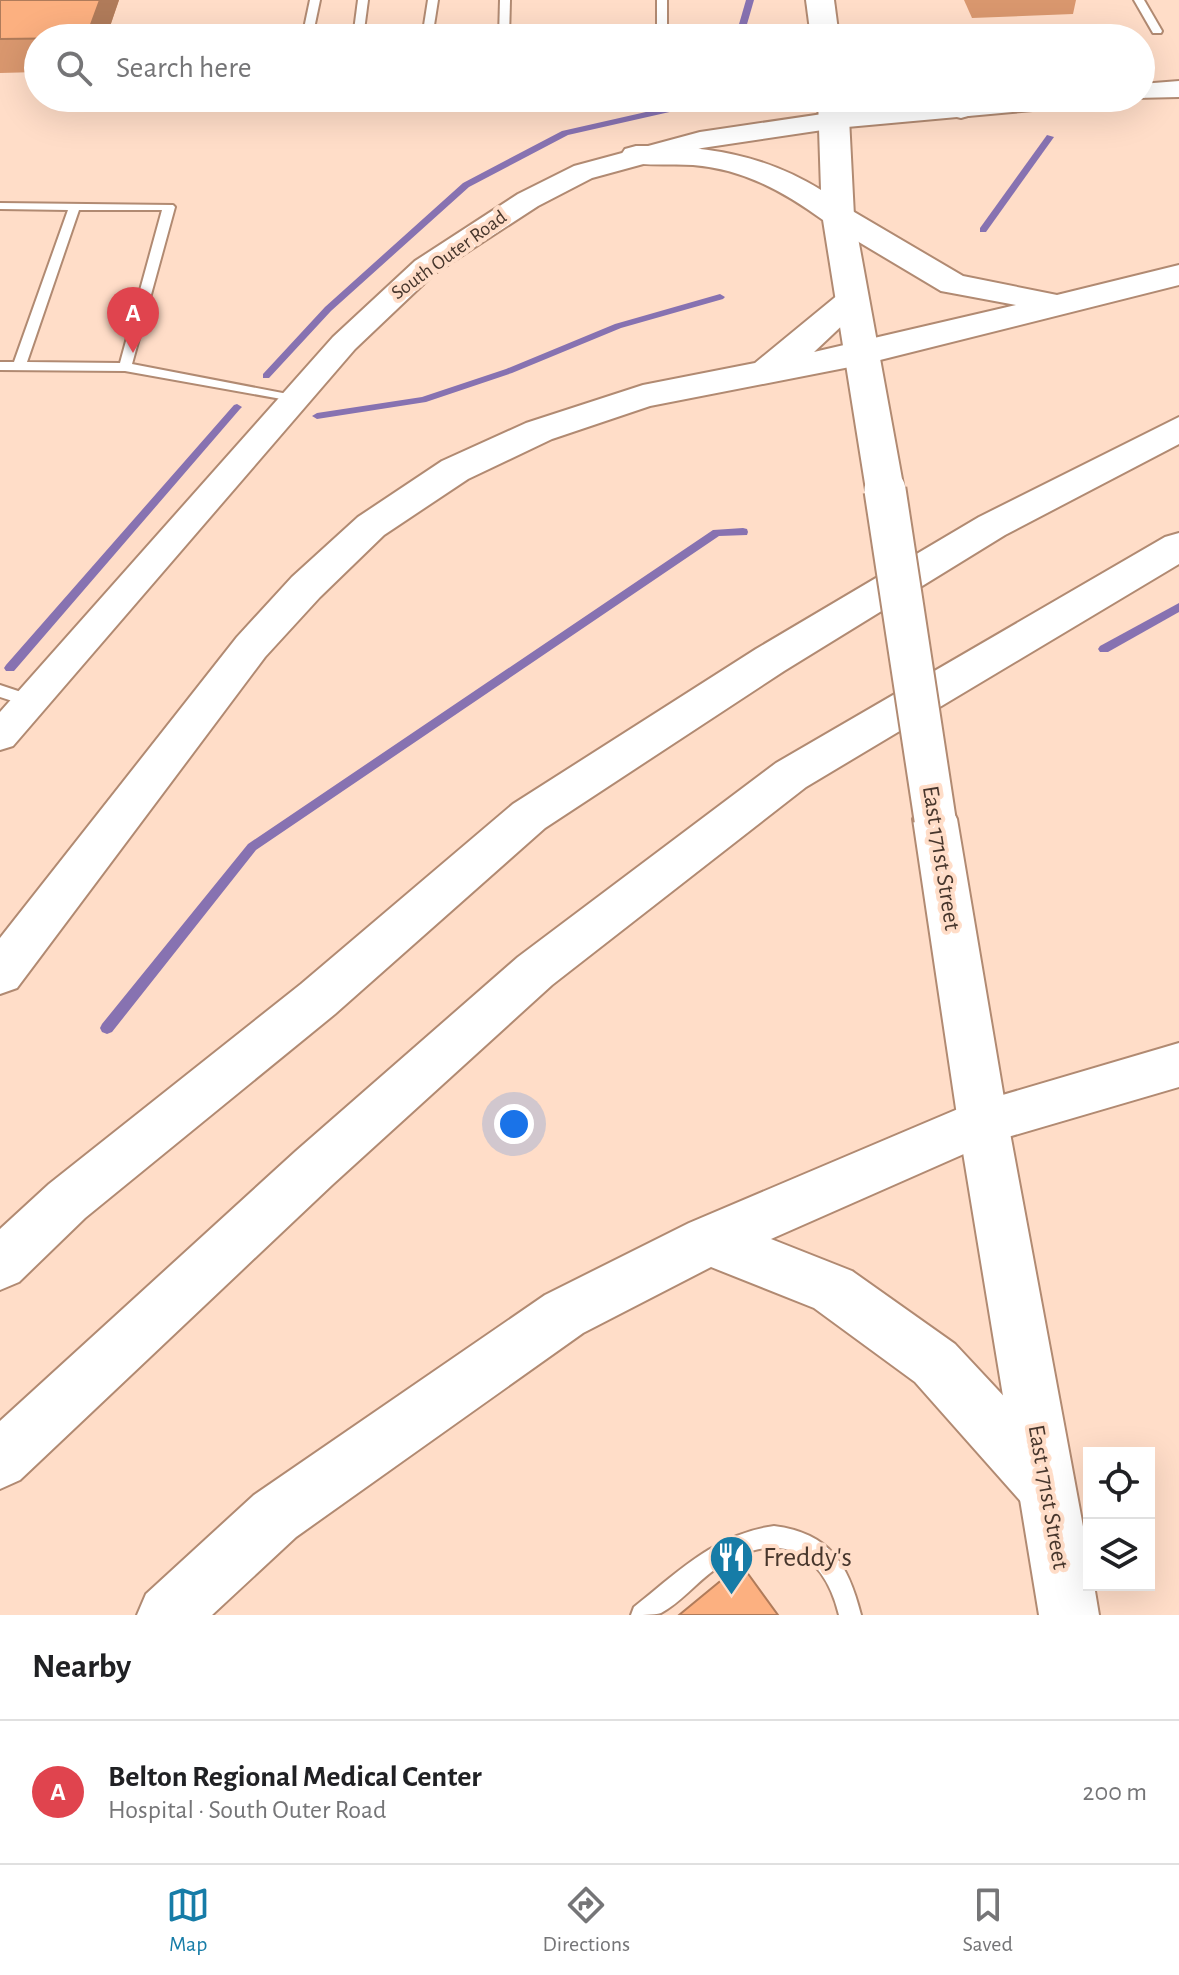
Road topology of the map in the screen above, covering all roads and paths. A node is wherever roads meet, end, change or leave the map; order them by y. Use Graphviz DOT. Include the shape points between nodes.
graph roads {
  1 [pos="315,0"];
  2 [pos="363,0"];
  3 [pos="433,0"];
  4 [pos="505,0"];
  5 [pos="662,0"];
  6 [pos="820,0"];
  7 [pos="1139,0"];
  8 [pos="310,24"];
  9 [pos="360,24"];
  10 [pos="429,24"];
  11 [pos="504,24"];
  12 [pos="662,24"];
  13 [pos="823,24"];
  14 [pos="1153,24"];
  15 [pos="1155,28"];
  16 [pos="1157,31"];
  17 [pos="1179,89"];
  18 [pos="1155,91"];
  19 [pos="822,112"];
  20 [pos="834,112"];
  21 [pos="636,155"];
  22 [pos="0,206"];
  23 [pos="75,206"];
  24 [pos="838,216"];
  25 [pos="1179,275"];
  26 [pos="851,301"];
  27 [pos="1058,303"];
  28 [pos="860,354"];
  29 [pos="0,366"];
  30 [pos="19,366"];
  31 [pos="125,367"];
  32 [pos="752,375"];
  33 [pos="293,399"];
  34 [pos="1179,429"];
  35 [pos="1179,546"];
  36 [pos="0,691"];
  37 [pos="31,701"];
  38 [pos="0,736"];
  39 [pos="0,974"];
  40 [pos="1179,1065"];
  41 [pos="983,1122"];
  42 [pos="708,1241"];
  43 [pos="0,1264"];
  44 [pos="0,1460"];
  45 [pos="1045,1484"];
  46 [pos="167,1615"];
  47 [pos="642,1615"];
  48 [pos="850,1615"];
  49 [pos="1069,1615"];
  1 -- 8 [label="lane"];
  2 -- 9 [label="lane"];
  3 -- 10 [label="lane"];
  4 -- 11 [label="lane"];
  5 -- 12 [label="lane"];
  6 -- 13 [label="main road"];
  7 -- 14 [label="lane"];
  15 -- 16 [label="lane"];
  17 -- 18 [label="street"];
  19 -- 21 [label="street, South Outer Road"];
  20 -- 24 [label="main road, East 171st Street"];
  21 -- 24 [label="main road" via="695,153 749,163 804,190"];
  21 -- 33 [label="street, South Outer Road" via="583,172 463,241 379,308"];
  22 -- 23 [label="lane"];
  23 -- 30 [label="lane"];
  23 -- 31 [label="lane" via="169,207"];
  24 -- 26 [label="main road, East 171st Street"];
  24 -- 27 [label="main road" via="953,284"];
  25 -- 27 [label="main road"];
  26 -- 28 [label="main road, East 171st Street"];
  26 -- 32 [label="main road" via="795,351"];
  27 -- 28 [label="main road"];
  28 -- 32 [label="main road"];
  28 -- 41 [label="main road, East 171st Street, bridge"];
  29 -- 30 [label="lane"];
  30 -- 31 [label="lane"];
  31 -- 33 [label="lane"];
  32 -- 39 [label="main road" via="643,396 539,431 455,470 371,526 251,647"];
  33 -- 37 [label="street, South Outer Road"];
  34 -- 43 [label="main road" via="992,526 770,660 529,816 318,999 67,1201"];
  35 -- 44 [label="main road" via="791,775 535,971"];
  36 -- 37 [label="lane"];
  37 -- 38 [label="street, South Outer Road"];
  40 -- 41 [label="main road"];
  41 -- 42 [label="main road"];
  41 -- 45 [label="main road, East 171st Street"];
  42 -- 45 [label="main road" via="833,1289 935,1363"];
  42 -- 46 [label="main road" via="564,1314 275,1516"];
  45 -- 49 [label="main road, East 171st Street"];
  47 -- 48 [label="lane" via="731,1548 775,1538 805,1541 834,1565"];
}
